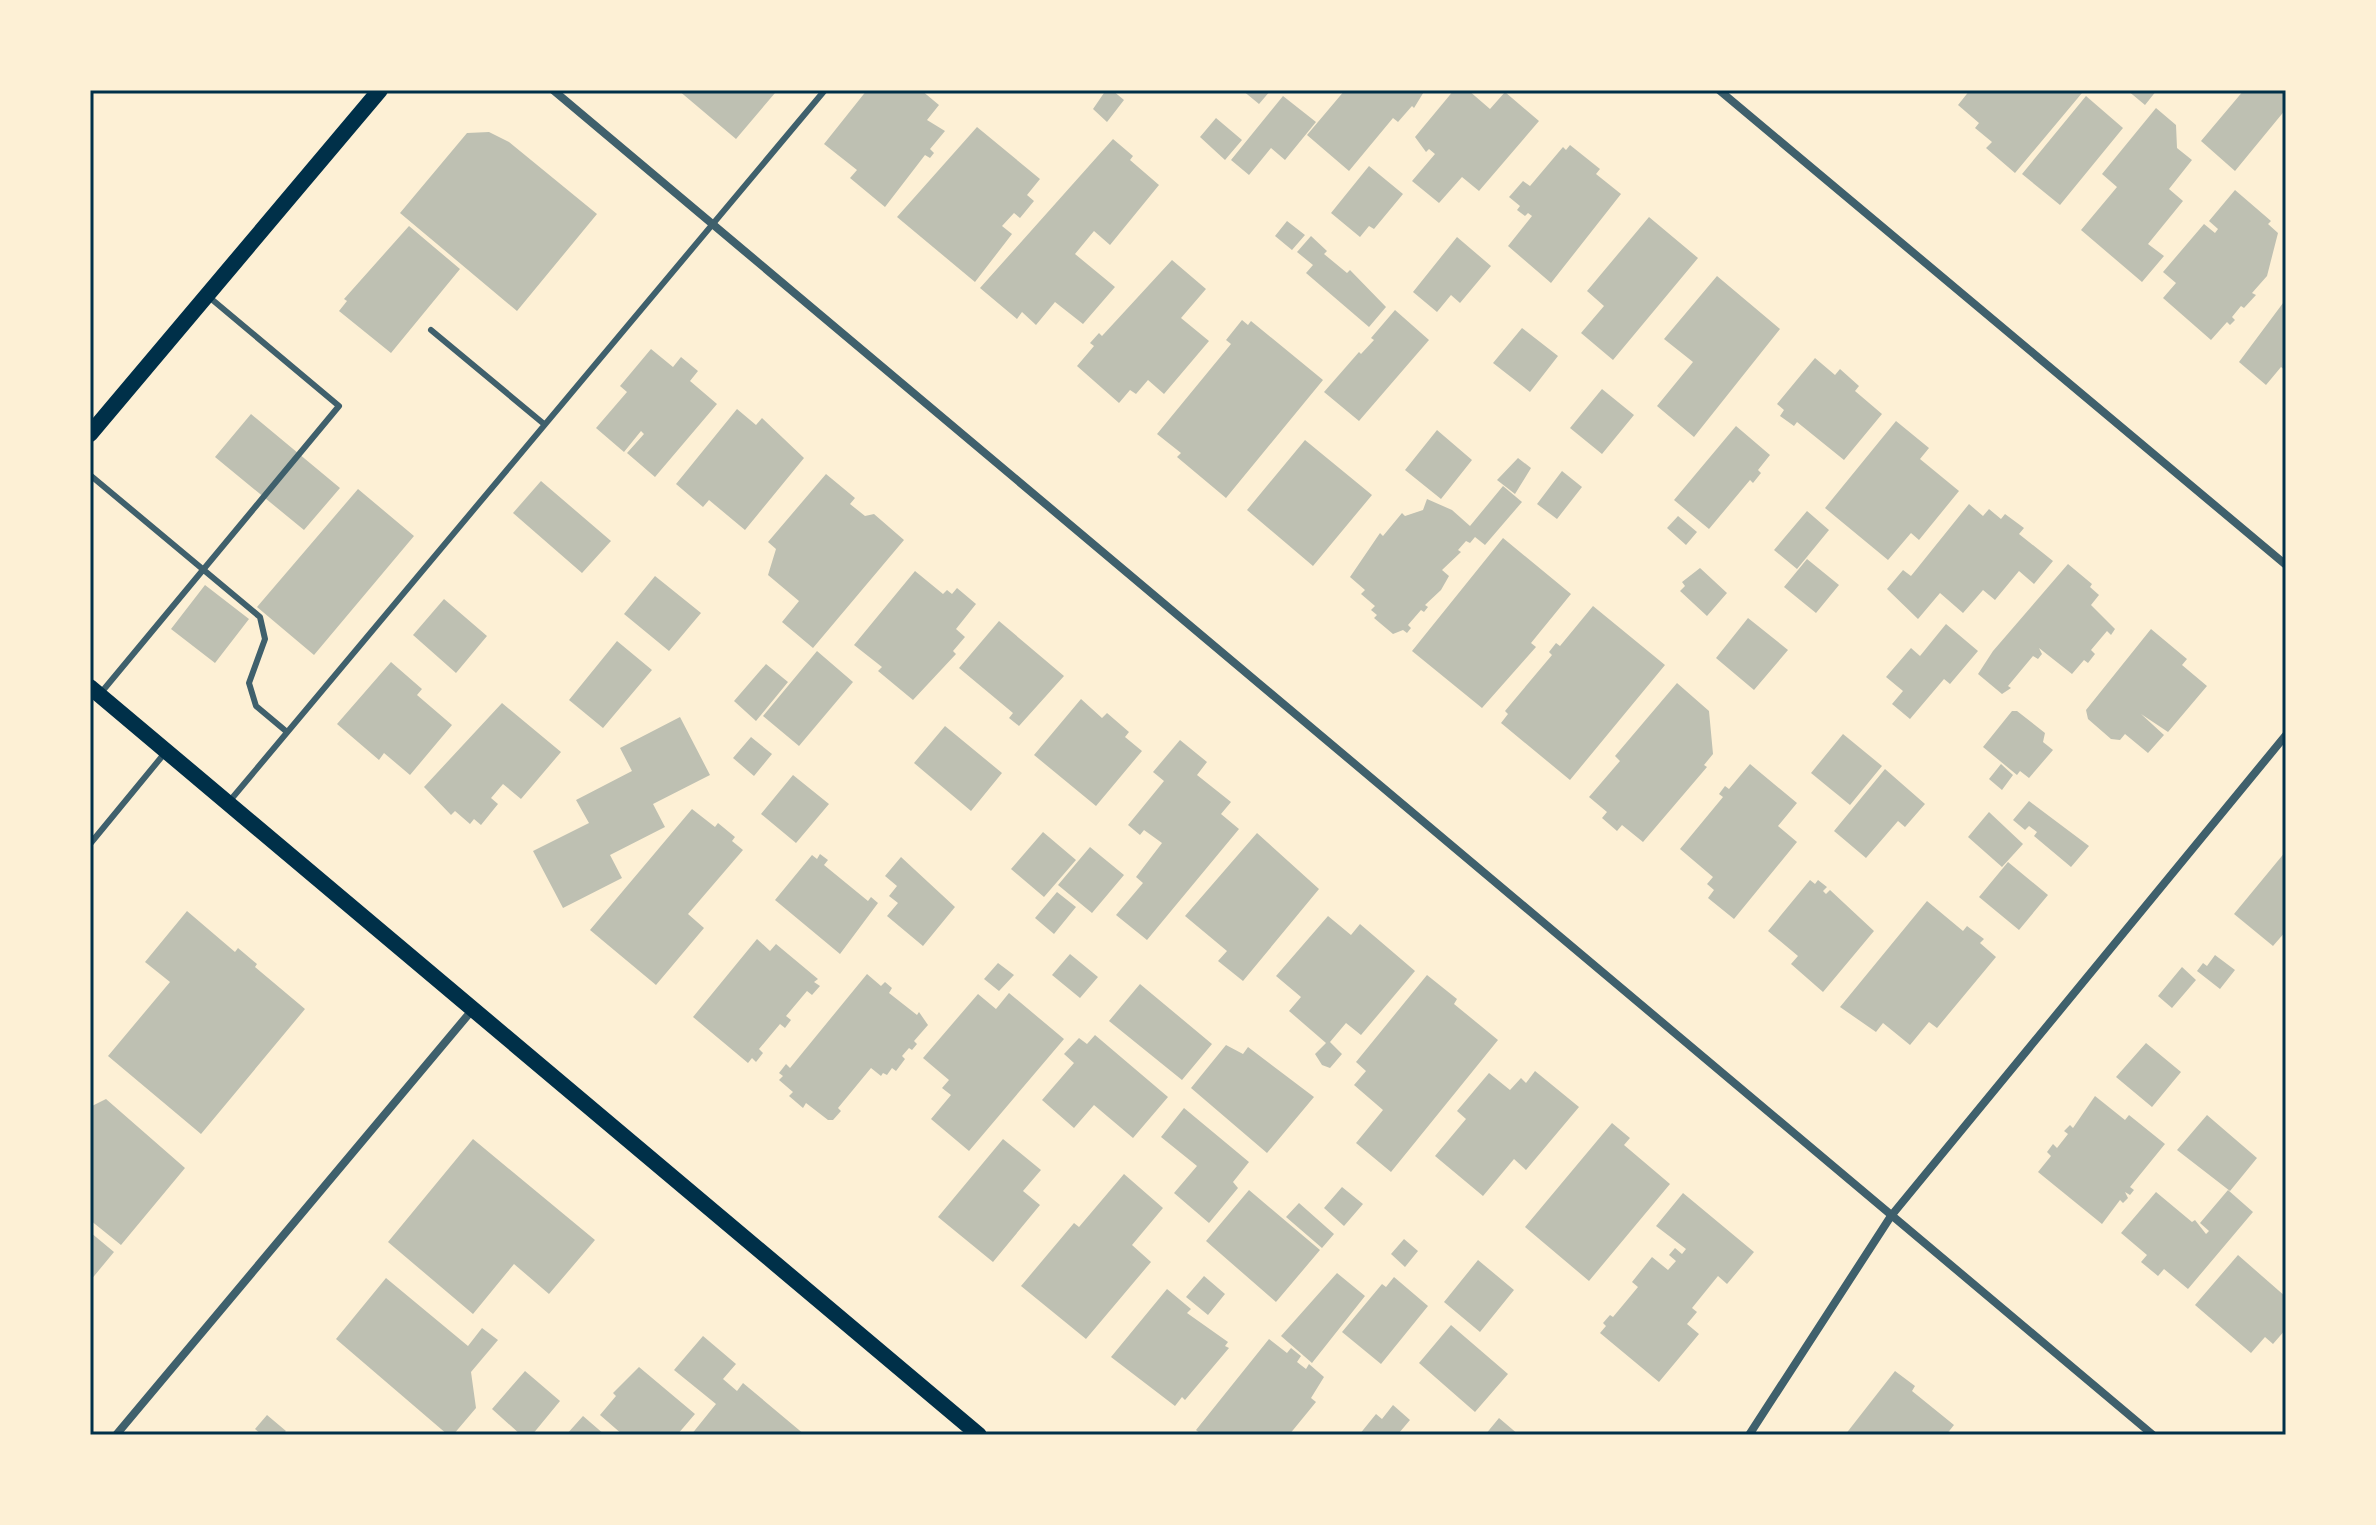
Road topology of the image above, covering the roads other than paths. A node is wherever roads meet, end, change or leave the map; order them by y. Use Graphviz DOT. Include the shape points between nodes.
graph roads {
  1 [pos="380,90"];
  2 [pos="553,90"];
  3 [pos="825,90"];
  4 [pos="1719,90"];
  5 [pos="713,223"];
  6 [pos="207,295"];
  7 [pos="431,330"];
  8 [pos="544,424"];
  9 [pos="90,434"];
  10 [pos="90,475"];
  11 [pos="2286,565"];
  12 [pos="204,570"];
  13 [pos="95,691"];
  14 [pos="287,732"];
  15 [pos="2286,735"];
  16 [pos="167,751"];
  17 [pos="228,803"];
  18 [pos="90,844"];
  19 [pos="473,1009"];
  20 [pos="1891,1216"];
  21 [pos="976,1434"];
  22 [pos="116,1435"];
  23 [pos="1749,1435"];
  24 [pos="2153,1435"];
  1 -- 6 [label="main road"];
  2 -- 5 [label="street"];
  3 -- 5 [label="lane"];
  4 -- 11 [label="street"];
  5 -- 8 [label="lane"];
  5 -- 20 [label="street"];
  6 -- 9 [label="main road"];
  6 -- 12 [label="lane" via="339,406"];
  7 -- 8 [label="lane"];
  8 -- 14 [label="lane"];
  10 -- 12 [label="lane"];
  12 -- 13 [label="lane"];
  12 -- 14 [label="lane" via="260,617 265,639 249,683 256,706"];
  13 -- 16 [label="main road"];
  14 -- 17 [label="lane"];
  15 -- 20 [label="street"];
  16 -- 17 [label="main road"];
  16 -- 18 [label="lane"];
  17 -- 19 [label="main road"];
  19 -- 21 [label="main road"];
  19 -- 22 [label="street"];
  20 -- 23 [label="street"];
  20 -- 24 [label="street"];
}
